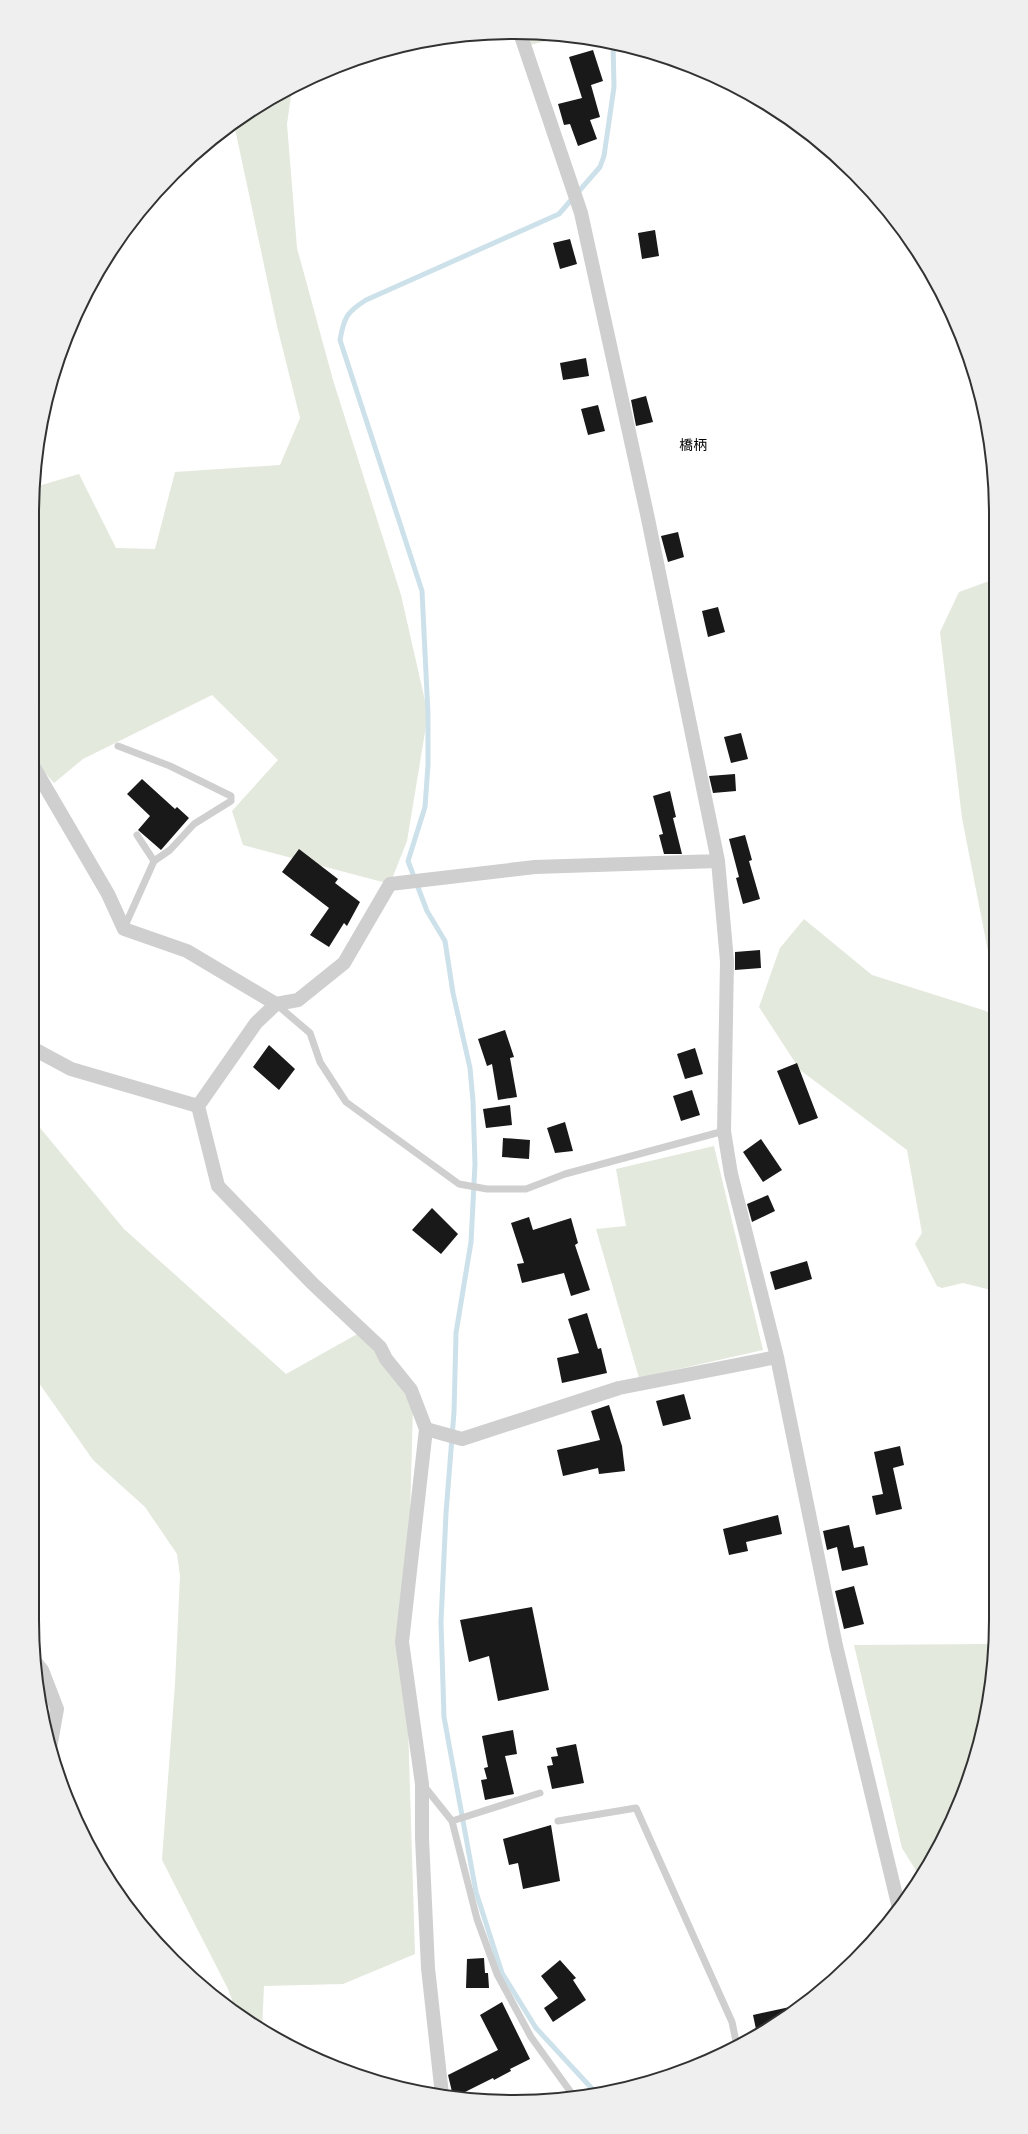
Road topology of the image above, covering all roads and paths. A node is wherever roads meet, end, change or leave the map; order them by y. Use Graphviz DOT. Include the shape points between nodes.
graph roads {
  1 [pos="522,39"];
  2 [pos="118,746"];
  3 [pos="39,776"];
  4 [pos="137,835"];
  5 [pos="154,861"];
  6 [pos="718,861"];
  7 [pos="124,929"];
  8 [pos="276,1004"];
  9 [pos="39,1052"];
  10 [pos="198,1106"];
  11 [pos="724,1131"];
  12 [pos="777,1358"];
  13 [pos="426,1429"];
  14 [pos="42,1670"];
  15 [pos="53,1733"];
  16 [pos="422,1784"];
  17 [pos="540,1793"];
  18 [pos="453,1821"];
  19 [pos="558,1821"];
  20 [pos="897,1900"];
  21 [pos="735,2040"];
  22 [pos="441,2089"];
  23 [pos="570,2092"];
  1 -- 6 [label="street" via="579,208 647,514"];
  2 -- 5 [label="lane" via="170,766 231,796 231,801 194,824 170,850"];
  3 -- 7 [label="street" via="108,894"];
  4 -- 5 [label="lane"];
  5 -- 7 [label="lane"];
  6 -- 8 [label="street" via="534,867 390,884 344,963 298,1000"];
  6 -- 11 [label="street" via="727,961"];
  7 -- 8 [label="street" via="187,951"];
  8 -- 10 [label="street" via="256,1023"];
  8 -- 11 [label="lane" via="310,1033 320,1062 346,1102 462,1185 485,1189 526,1189 565,1174"];
  9 -- 10 [label="street" via="71,1069"];
  10 -- 13 [label="street" via="218,1186 312,1283 380,1347 386,1359 411,1390"];
  11 -- 12 [label="street" via="731,1174"];
  12 -- 13 [label="street" via="619,1388 462,1439"];
  12 -- 20 [label="street" via="836,1646"];
  13 -- 16 [label="street" via="402,1642"];
  14 -- 15 [label="street" via="57,1708"];
  16 -- 18 [label="lane"];
  16 -- 22 [label="street" via="428,1968"];
  17 -- 18 [label="lane"];
  18 -- 23 [label="lane" via="476,1919 497,1974 531,2037"];
  19 -- 21 [label="lane" via="636,1808 729,2015"];
}
